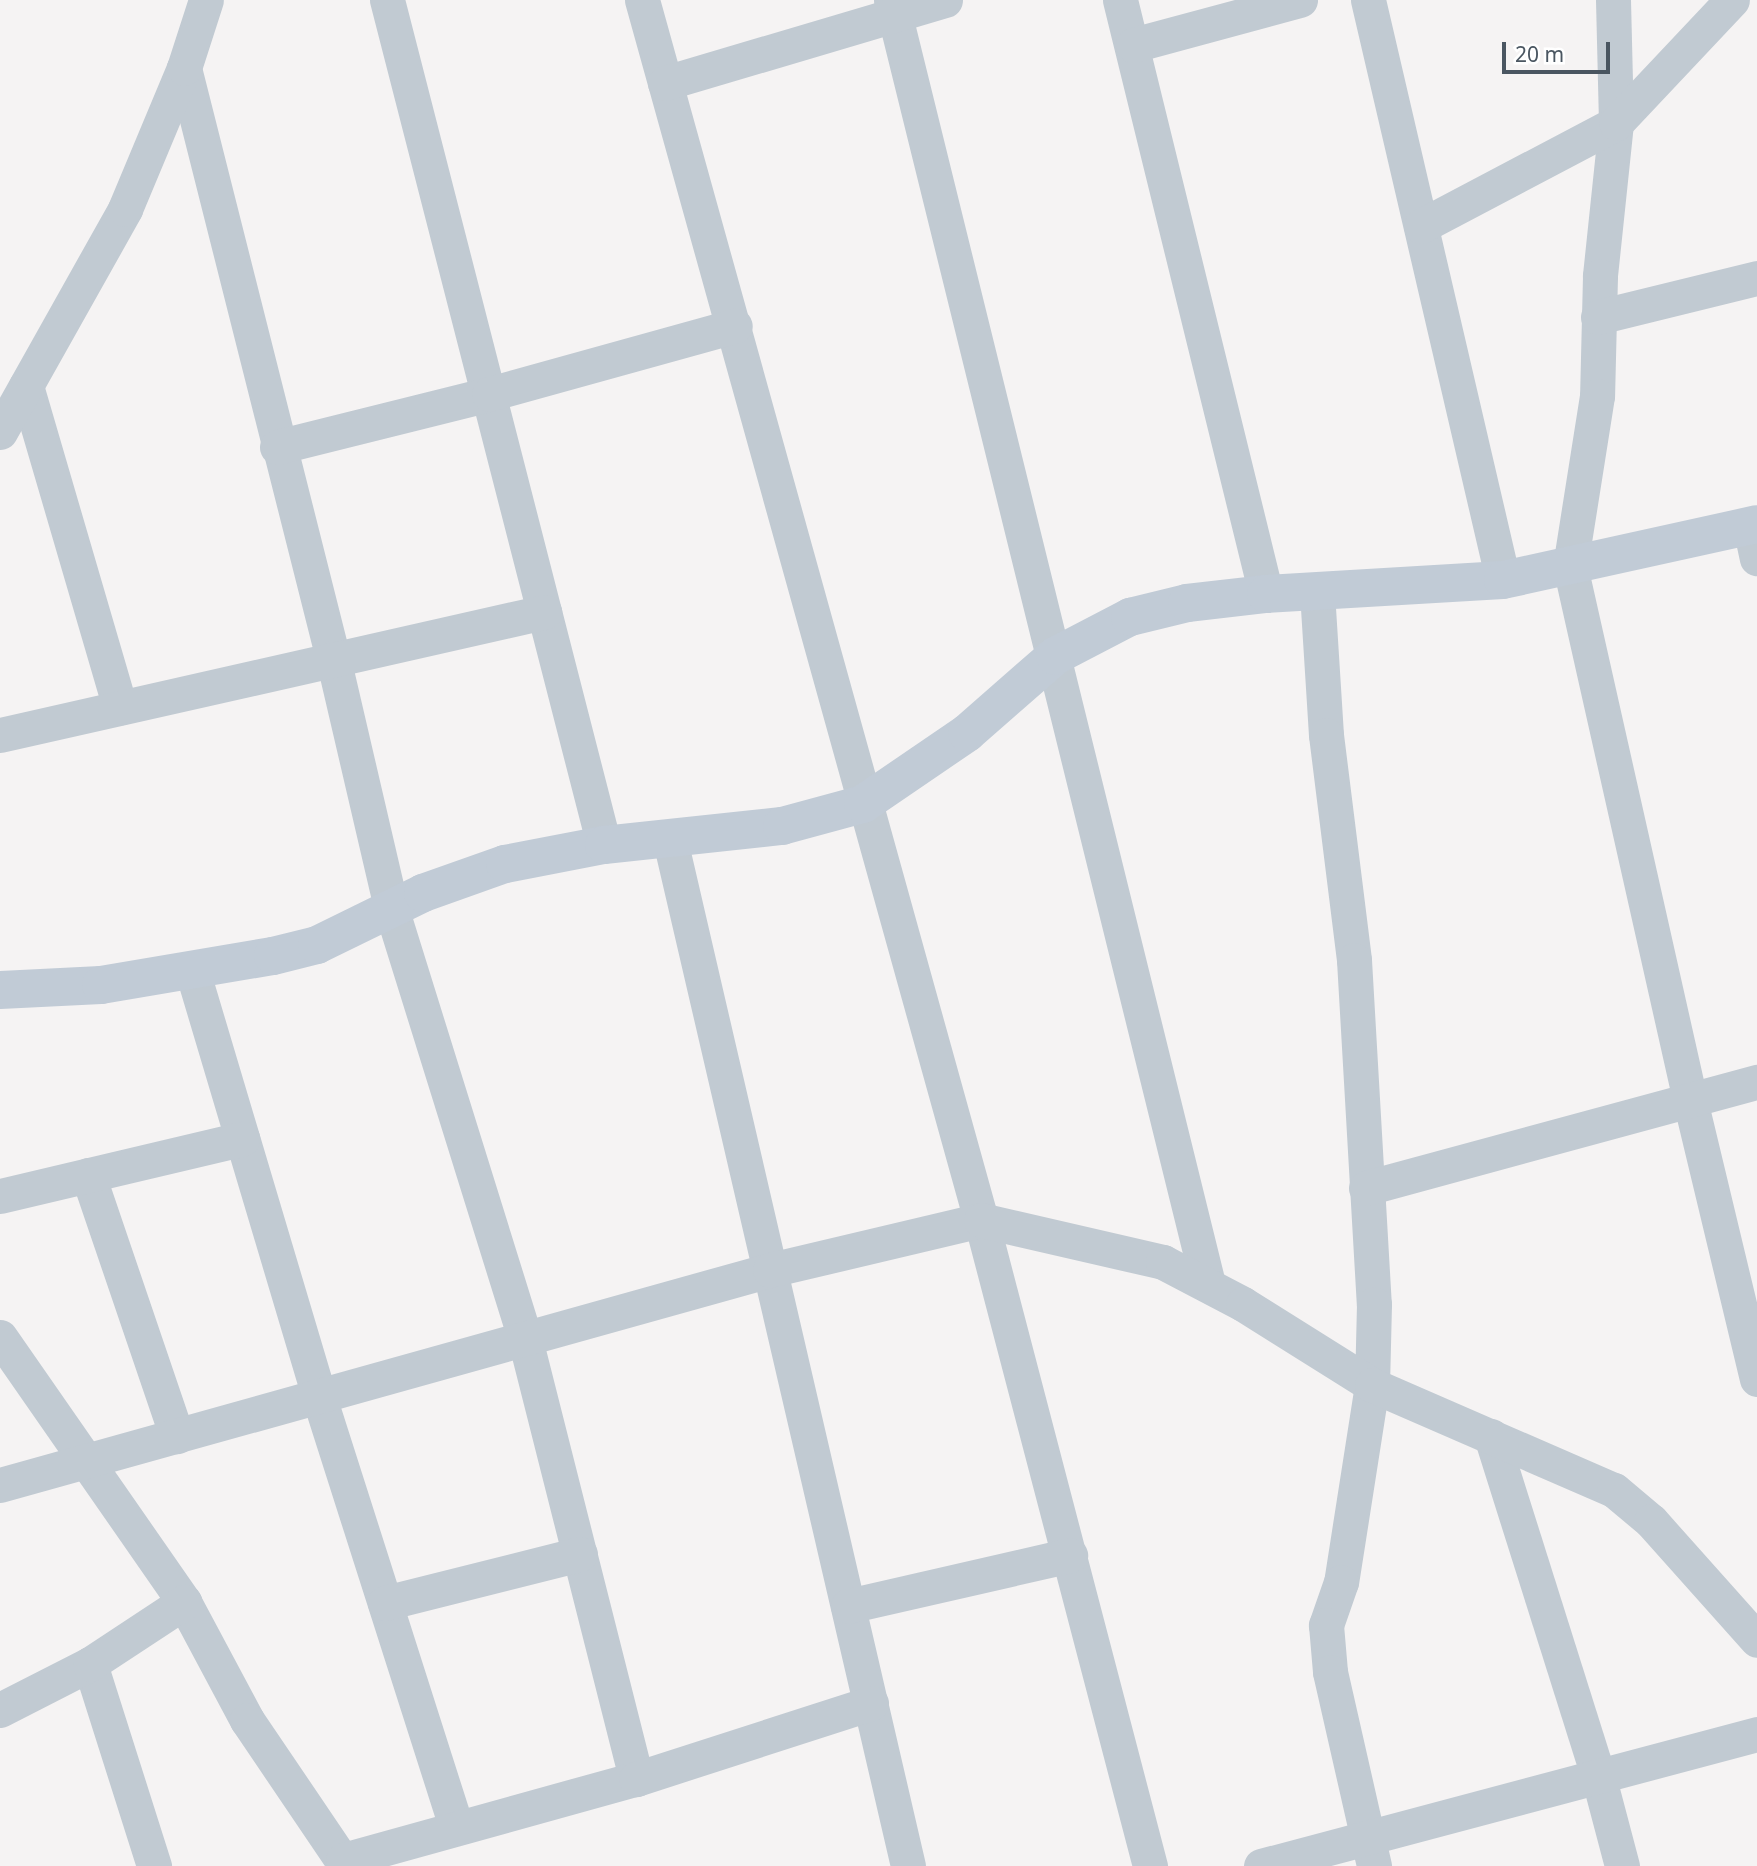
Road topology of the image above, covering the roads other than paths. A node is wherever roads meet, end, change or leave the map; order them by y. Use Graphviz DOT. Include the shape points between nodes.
graph roads {
  1 [pos="206,0"];
  2 [pos="387,0"];
  3 [pos="642,0"];
  4 [pos="945,0"];
  5 [pos="1120,0"];
  6 [pos="1300,0"];
  7 [pos="1368,0"];
  8 [pos="1613,0"];
  9 [pos="1732,0"];
  10 [pos="893,7"];
  11 [pos="1133,45"];
  12 [pos="184,68"];
  13 [pos="665,83"];
  14 [pos="1616,123"];
  15 [pos="1421,226"];
  16 [pos="1757,278"];
  17 [pos="1598,317"];
  18 [pos="735,326"];
  19 [pos="26,386"];
  20 [pos="489,394"];
  21 [pos="0,432"];
  22 [pos="277,447"];
  23 [pos="1755,536"];
  24 [pos="1570,566"];
  25 [pos="1503,580"];
  26 [pos="1317,592"];
  27 [pos="1266,594"];
  28 [pos="544,612"];
  29 [pos="1055,656"];
  30 [pos="333,658"];
  31 [pos="120,708"];
  32 [pos="0,735"];
  33 [pos="863,804"];
  34 [pos="670,840"];
  35 [pos="604,845"];
  36 [pos="391,908"];
  37 [pos="192,970"];
  38 [pos="0,990"];
  39 [pos="1757,1082"];
  40 [pos="1690,1100"];
  41 [pos="242,1139"];
  42 [pos="88,1175"];
  43 [pos="1366,1188"];
  44 [pos="0,1196"];
  45 [pos="981,1220"];
  46 [pos="770,1270"];
  47 [pos="1208,1284"];
  48 [pos="0,1337"];
  49 [pos="525,1339"];
  50 [pos="1757,1380"];
  51 [pos="1372,1385"];
  52 [pos="319,1397"];
  53 [pos="177,1436"];
  54 [pos="1491,1436"];
  55 [pos="86,1461"];
  56 [pos="0,1485"];
  57 [pos="580,1554"];
  58 [pos="1070,1555"];
  59 [pos="184,1602"];
  60 [pos="385,1603"];
  61 [pos="848,1606"];
  62 [pos="1757,1640"];
  63 [pos="90,1664"];
  64 [pos="871,1703"];
  65 [pos="0,1710"];
  66 [pos="1757,1734"];
  67 [pos="1598,1775"];
  68 [pos="636,1779"];
  69 [pos="456,1827"];
  70 [pos="1370,1852"];
  71 [pos="344,1863"];
  72 [pos="154,1866"];
  73 [pos="908,1866"];
  74 [pos="1150,1866"];
  75 [pos="1261,1866"];
  76 [pos="1622,1866"];
  1 -- 12 [label="street"];
  2 -- 20 [label="street"];
  3 -- 13 [label="street"];
  4 -- 10 [label="street"];
  5 -- 11 [label="street"];
  6 -- 11 [label="street"];
  7 -- 15 [label="street"];
  8 -- 14 [label="street"];
  9 -- 14 [label="street"];
  10 -- 13 [label="street"];
  10 -- 29 [label="street"];
  11 -- 27 [label="street"];
  12 -- 19 [label="street" via="125,209"];
  12 -- 22 [label="street"];
  13 -- 18 [label="street"];
  14 -- 15 [label="street"];
  14 -- 17 [label="street"];
  15 -- 25 [label="street"];
  16 -- 17 [label="street"];
  17 -- 24 [label="street" via="1597,396"];
  18 -- 20 [label="street"];
  18 -- 33 [label="street"];
  19 -- 21 [label="street"];
  19 -- 31 [label="street"];
  20 -- 22 [label="street"];
  20 -- 28 [label="street"];
  22 -- 30 [label="street"];
  23 -- 24 [label="street"];
  24 -- 25 [label="street"];
  24 -- 40 [label="street"];
  25 -- 26 [label="street"];
  26 -- 27 [label="street"];
  26 -- 43 [label="street" via="1326,735 1354,960"];
  27 -- 29 [label="street" via="1187,603 1130,617"];
  28 -- 30 [label="street"];
  28 -- 35 [label="street"];
  29 -- 33 [label="street" via="967,733"];
  29 -- 47 [label="street"];
  30 -- 31 [label="street"];
  30 -- 36 [label="street"];
  31 -- 32 [label="street"];
  33 -- 34 [label="street" via="782,826"];
  33 -- 45 [label="street"];
  34 -- 35 [label="street"];
  34 -- 46 [label="street"];
  35 -- 36 [label="street" via="505,864"];
  36 -- 37 [label="street" via="317,945"];
  36 -- 49 [label="street"];
  37 -- 38 [label="street" via="101,985"];
  37 -- 41 [label="street"];
  39 -- 40 [label="street"];
  40 -- 43 [label="street"];
  40 -- 50 [label="street"];
  41 -- 42 [label="street"];
  41 -- 52 [label="street"];
  42 -- 44 [label="street"];
  42 -- 53 [label="street"];
  43 -- 51 [label="street" via="1374,1304"];
  45 -- 46 [label="street"];
  45 -- 47 [label="street" via="1163,1262"];
  45 -- 58 [label="street"];
  46 -- 49 [label="street"];
  46 -- 61 [label="street"];
  47 -- 51 [label="street"];
  48 -- 55 [label="street"];
  49 -- 52 [label="street"];
  49 -- 57 [label="street"];
  51 -- 54 [label="street"];
  51 -- 70 [label="street" via="1340,1582 1326,1625 1330,1672"];
  52 -- 53 [label="street"];
  52 -- 60 [label="street"];
  53 -- 55 [label="street"];
  54 -- 62 [label="street" via="1614,1490 1651,1521"];
  54 -- 67 [label="street"];
  55 -- 56 [label="street"];
  55 -- 59 [label="street"];
  57 -- 60 [label="street"];
  57 -- 68 [label="street"];
  58 -- 61 [label="street"];
  58 -- 74 [label="street"];
  59 -- 63 [label="street"];
  59 -- 71 [label="street" via="247,1720"];
  60 -- 69 [label="street"];
  61 -- 64 [label="street"];
  63 -- 65 [label="street"];
  63 -- 72 [label="street"];
  64 -- 68 [label="street"];
  64 -- 73 [label="street"];
  66 -- 67 [label="street"];
  67 -- 70 [label="street"];
  67 -- 76 [label="street"];
  68 -- 69 [label="street"];
  69 -- 71 [label="street"];
  70 -- 75 [label="street"];
}
